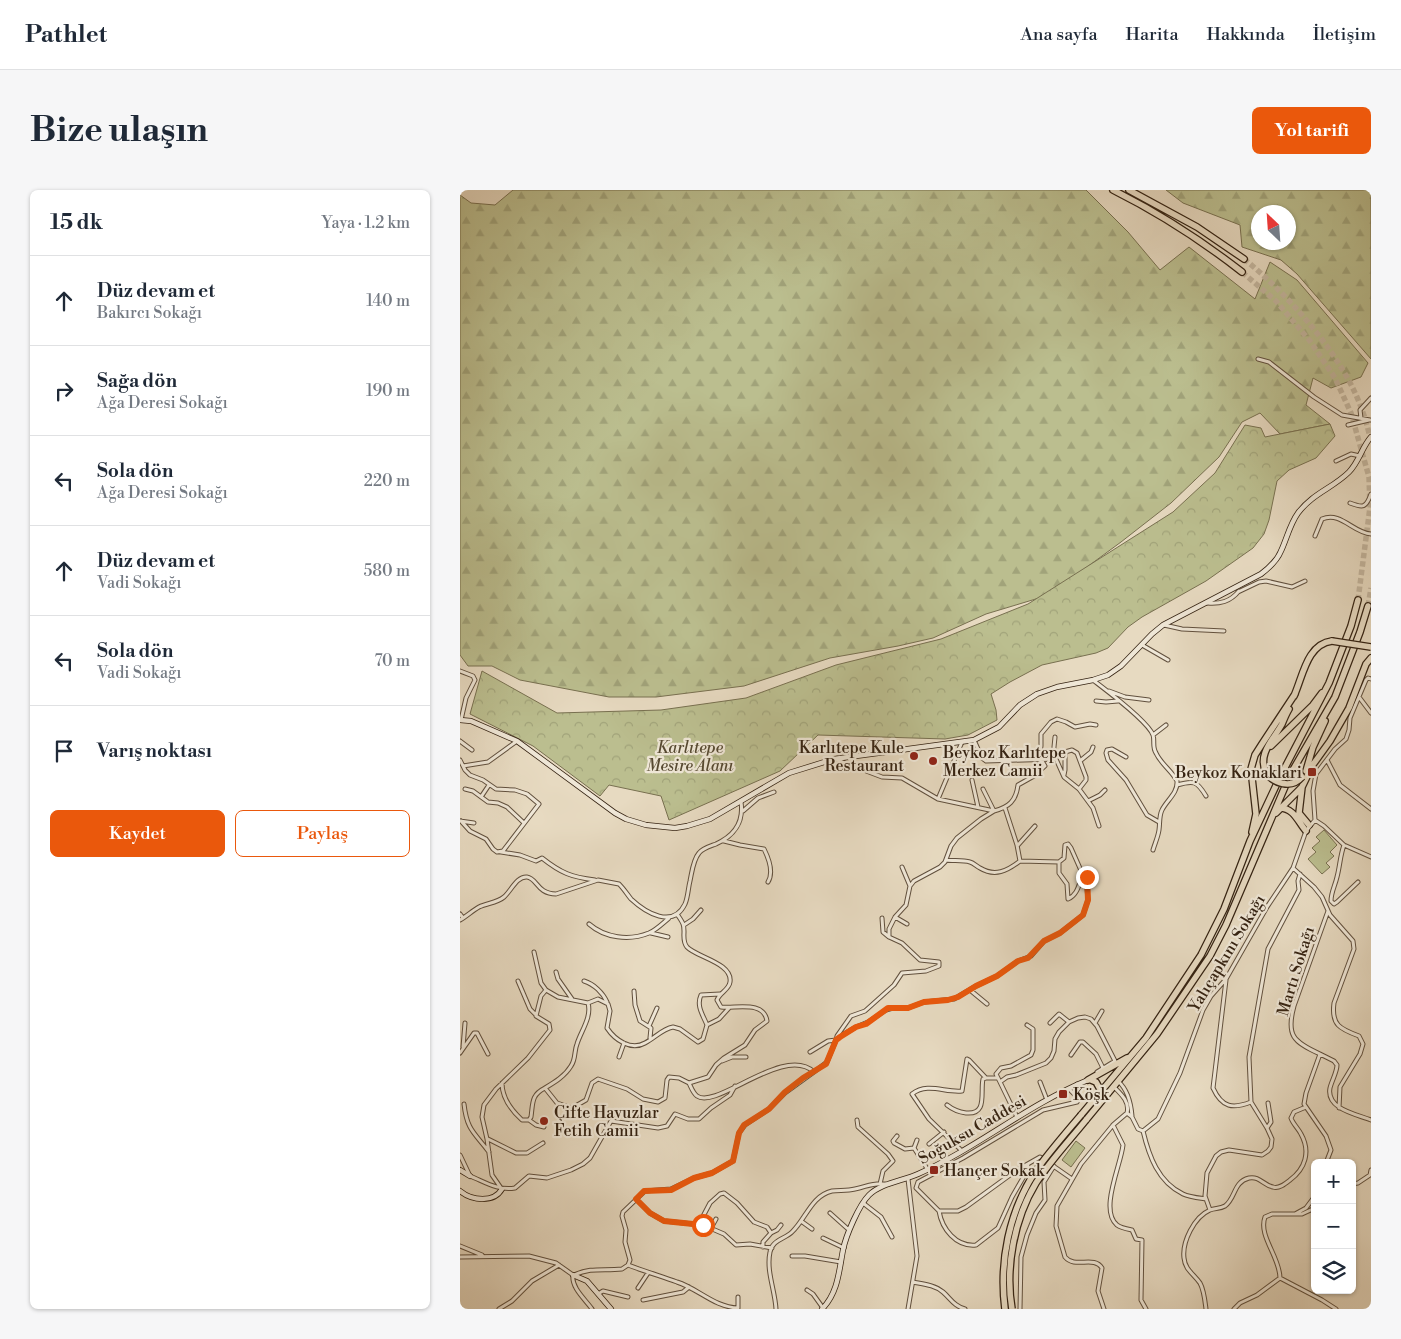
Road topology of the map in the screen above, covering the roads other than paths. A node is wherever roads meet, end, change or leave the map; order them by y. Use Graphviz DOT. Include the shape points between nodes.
graph roads {
  1 [pos="1113,190"];
  2 [pos="1129,190"];
  3 [pos="1244,259"];
  4 [pos="1242,272"];
  5 [pos="1258,359"];
  6 [pos="1371,398"];
  7 [pos="1361,418"];
  8 [pos="1371,420"];
  9 [pos="1348,425"];
  10 [pos="1371,437"];
  11 [pos="1360,456"];
  12 [pos="1336,461"];
  13 [pos="1371,494"];
  14 [pos="1350,504"];
  15 [pos="1371,534"];
  16 [pos="1315,536"];
  17 [pos="1305,581"];
  18 [pos="1242,585"];
  19 [pos="1238,592"];
  20 [pos="1358,600"];
  21 [pos="1206,603"];
  22 [pos="1368,606"];
  23 [pos="1163,625"];
  24 [pos="1224,631"];
  25 [pos="1142,644"];
  26 [pos="1371,647"];
  27 [pos="1371,658"];
  28 [pos="1168,660"];
  29 [pos="460,671"];
  30 [pos="1371,679"];
  31 [pos="1093,680"];
  32 [pos="1329,683"];
  33 [pos="1106,690"];
  34 [pos="1295,694"];
  35 [pos="1335,697"];
  36 [pos="1358,697"];
  37 [pos="1149,700"];
  38 [pos="1096,701"];
  39 [pos="1119,701"];
  40 [pos="1371,713"];
  41 [pos="1343,719"];
  42 [pos="460,720"];
  43 [pos="1096,725"];
  44 [pos="1166,725"];
  45 [pos="1153,735"];
  46 [pos="1054,737"];
  47 [pos="974,740"];
  48 [pos="460,741"];
  49 [pos="517,741"];
  50 [pos="962,742"];
  51 [pos="1093,747"];
  52 [pos="472,750"];
  53 [pos="1264,753"];
  54 [pos="1126,757"];
  55 [pos="1053,758"];
  56 [pos="834,759"];
  57 [pos="460,760"];
  58 [pos="1039,760"];
  59 [pos="1327,760"];
  60 [pos="1080,761"];
  61 [pos="463,766"];
  62 [pos="1306,771"];
  63 [pos="1063,775"];
  64 [pos="972,780"];
  65 [pos="489,785"];
  66 [pos="1177,785"];
  67 [pos="1302,787"];
  68 [pos="464,789"];
  69 [pos="983,789"];
  70 [pos="1079,789"];
  71 [pos="1105,790"];
  72 [pos="774,792"];
  73 [pos="1206,796"];
  74 [pos="481,797"];
  75 [pos="938,799"];
  76 [pos="1088,801"];
  77 [pos="741,802"];
  78 [pos="978,807"];
  79 [pos="1005,808"];
  80 [pos="1280,808"];
  81 [pos="1371,809"];
  82 [pos="742,811"];
  83 [pos="994,811"];
  84 [pos="1271,819"];
  85 [pos="1315,820"];
  86 [pos="460,821"];
  87 [pos="1159,822"];
  88 [pos="474,823"];
  89 [pos="524,823"];
  90 [pos="1035,826"];
  91 [pos="1099,826"];
  92 [pos="1308,828"];
  93 [pos="724,840"];
  94 [pos="1250,841"];
  95 [pos="1017,845"];
  96 [pos="1344,845"];
  97 [pos="1153,850"];
  98 [pos="500,852"];
  99 [pos="1371,857"];
  100 [pos="946,860"];
  101 [pos="1020,862"];
  102 [pos="1059,862"];
  103 [pos="902,867"];
  104 [pos="1293,868"];
  105 [pos="1300,874"];
  106 [pos="1083,875"];
  107 [pos="598,880"];
  108 [pos="768,882"];
  109 [pos="1358,882"];
  110 [pos="910,886"];
  111 [pos="701,910"];
  112 [pos="1328,910"];
  113 [pos="460,914"];
  114 [pos="677,914"];
  115 [pos="895,917"];
  116 [pos="669,918"];
  117 [pos="882,918"];
  118 [pos="462,919"];
  119 [pos="589,924"];
  120 [pos="907,924"];
  121 [pos="684,925"];
  122 [pos="650,932"];
  123 [pos="668,936"];
  124 [pos="889,937"];
  125 [pos="534,952"];
  126 [pos="556,972"];
  127 [pos="1226,979"];
  128 [pos="518,981"];
  129 [pos="584,981"];
  130 [pos="546,990"];
  131 [pos="970,990"];
  132 [pos="1216,990"];
  133 [pos="634,991"];
  134 [pos="720,994"];
  135 [pos="1223,994"];
  136 [pos="572,1000"];
  137 [pos="588,1003"];
  138 [pos="608,1004"];
  139 [pos="987,1004"];
  140 [pos="730,1007"];
  141 [pos="657,1008"];
  142 [pos="1102,1011"];
  143 [pos="536,1016"];
  144 [pos="1069,1022"];
  145 [pos="465,1023"];
  146 [pos="1050,1023"];
  147 [pos="1094,1023"];
  148 [pos="1027,1025"];
  149 [pos="649,1026"];
  150 [pos="707,1026"];
  151 [pos="650,1039"];
  152 [pos="836,1040"];
  153 [pos="624,1043"];
  154 [pos="463,1048"];
  155 [pos="1138,1048"];
  156 [pos="810,1052"];
  157 [pos="460,1053"];
  158 [pos="488,1054"];
  159 [pos="1072,1054"];
  160 [pos="1133,1054"];
  161 [pos="1320,1054"];
  162 [pos="619,1057"];
  163 [pos="746,1057"];
  164 [pos="1115,1061"];
  165 [pos="719,1062"];
  166 [pos="1103,1068"];
  167 [pos="814,1072"];
  168 [pos="1099,1075"];
  169 [pos="986,1078"];
  170 [pos="999,1080"];
  171 [pos="1089,1080"];
  172 [pos="1040,1082"];
  173 [pos="1113,1082"];
  174 [pos="502,1083"];
  175 [pos="689,1083"];
  176 [pos="1077,1084"];
  177 [pos="735,1086"];
  178 [pos="545,1088"];
  179 [pos="1069,1088"];
  180 [pos="1101,1091"];
  181 [pos="1078,1099"];
  182 [pos="1047,1100"];
  183 [pos="1251,1102"];
  184 [pos="1268,1103"];
  185 [pos="464,1104"];
  186 [pos="947,1105"];
  187 [pos="1306,1107"];
  188 [pos="1339,1108"];
  189 [pos="1127,1113"];
  190 [pos="1017,1117"];
  191 [pos="1132,1117"];
  192 [pos="529,1120"];
  193 [pos="857,1120"];
  194 [pos="1371,1120"];
  195 [pos="1113,1125"];
  196 [pos="544,1127"];
  197 [pos="1267,1128"];
  198 [pos="1143,1131"];
  199 [pos="944,1132"];
  200 [pos="897,1136"];
  201 [pos="488,1139"];
  202 [pos="917,1140"];
  203 [pos="543,1143"];
  204 [pos="929,1144"];
  205 [pos="914,1148"];
  206 [pos="962,1151"];
  207 [pos="490,1153"];
  208 [pos="460,1155"];
  209 [pos="1328,1159"];
  210 [pos="1028,1164"];
  211 [pos="1054,1166"];
  212 [pos="460,1170"];
  213 [pos="928,1170"];
  214 [pos="1371,1170"];
  215 [pos="470,1176"];
  216 [pos="908,1179"];
  217 [pos="1072,1179"];
  218 [pos="1356,1183"];
  219 [pos="880,1184"];
  220 [pos="888,1185"];
  221 [pos="502,1188"];
  222 [pos="460,1191"];
  223 [pos="636,1199"];
  224 [pos="1206,1200"];
  225 [pos="1311,1201"];
  226 [pos="863,1203"];
  227 [pos="1210,1210"];
  228 [pos="1311,1210"];
  229 [pos="939,1211"];
  230 [pos="830,1213"];
  231 [pos="1294,1215"];
  232 [pos="716,1220"];
  233 [pos="801,1221"];
  234 [pos="699,1224"];
  235 [pos="781,1225"];
  236 [pos="711,1228"];
  237 [pos="812,1229"];
  238 [pos="850,1230"];
  239 [pos="771,1233"];
  240 [pos="892,1237"];
  241 [pos="823,1238"];
  242 [pos="460,1246"];
  243 [pos="763,1247"];
  244 [pos="772,1248"];
  245 [pos="844,1248"];
  246 [pos="460,1256"];
  247 [pos="484,1256"];
  248 [pos="792,1256"];
  249 [pos="841,1262"];
  250 [pos="559,1264"];
  251 [pos="628,1265"];
  252 [pos="648,1273"];
  253 [pos="573,1276"];
  254 [pos="1280,1278"];
  255 [pos="913,1282"];
  256 [pos="638,1288"];
  257 [pos="689,1288"];
  258 [pos="807,1290"];
  259 [pos="597,1294"];
  260 [pos="738,1297"];
  261 [pos="628,1298"];
  262 [pos="643,1300"];
  263 [pos="822,1308"];
  264 [pos="499,1309"];
  265 [pos="592,1309"];
  266 [pos="611,1309"];
  267 [pos="776,1309"];
  268 [pos="908,1309"];
  269 [pos="965,1309"];
  270 [pos="1005,1309"];
  271 [pos="1012,1309"];
  272 [pos="1020,1309"];
  273 [pos="1104,1309"];
  274 [pos="1146,1309"];
  275 [pos="1206,1309"];
  276 [pos="1234,1309"];
  277 [pos="1336,1309"];
  1 -- 4 [label="highway" via="1210,247"];
  2 -- 3 [label="highway" via="1197,227"];
  5 -- 7 [label="street" via="1269,362 1342,415"];
  6 -- 7 [label="street" via="1360,410"];
  7 -- 8 [label="street"];
  8 -- 9 [label="street"];
  10 -- 11 [label="main road"];
  11 -- 12 [label="street" via="1350,454"];
  11 -- 18 [label="main road" via="1342,479 1319,493 1298,513 1281,552 1272,564"];
  13 -- 14 [label="street" via="1364,506"];
  15 -- 16 [label="street" via="1358,531 1341,519 1327,517 1322,520"];
  17 -- 19 [label="street" via="1292,587 1266,580"];
  18 -- 19 [label="street"];
  18 -- 21 [label="main road"];
  19 -- 21 [label="street" via="1228,601"];
  20 -- 32 [label="highway"];
  21 -- 23 [label="main road"];
  22 -- 35 [label="highway"];
  23 -- 24 [label="street"];
  23 -- 25 [label="main road"];
  25 -- 28 [label="street"];
  25 -- 31 [label="main road" via="1121,666"];
  26 -- 34 [label="highway, bridge" via="1324,642 1309,657"];
  27 -- 41 [label="highway"];
  29 -- 42 [label="street" via="475,680"];
  30 -- 36 [label="street" via="1366,680"];
  31 -- 33 [label="street"];
  31 -- 47 [label="main road" via="1036,694 1000,727"];
  32 -- 53 [label="highway" via="1313,705"];
  32 -- 94 [label="highway"];
  33 -- 37 [label="street" via="1125,697"];
  33 -- 39 [label="street"];
  34 -- 53 [label="highway"];
  34 -- 94 [label="highway" via="1262,744 1251,769 1256,814"];
  35 -- 62 [label="highway"];
  35 -- 84 [label="highway" via="1290,774"];
  36 -- 40 [label="street"];
  36 -- 59 [label="street" via="1346,739"];
  38 -- 39 [label="street"];
  39 -- 45 [label="street"];
  41 -- 62 [label="highway"];
  41 -- 67 [label="highway"];
  42 -- 49 [label="main road"];
  43 -- 58 [label="street" via="1074,727 1054,720 1041,734"];
  44 -- 45 [label="street"];
  45 -- 66 [label="street" via="1156,754 1175,777"];
  46 -- 55 [label="street"];
  47 -- 50 [label="main road"];
  47 -- 58 [label="street" via="986,762"];
  48 -- 52 [label="street"];
  49 -- 61 [label="street" via="488,762"];
  49 -- 77 [label="main road" via="615,813 646,825 687,826 710,819"];
  50 -- 56 [label="main road"];
  50 -- 75 [label="street"];
  51 -- 60 [label="street"];
  53 -- 62 [label="highway, bridge" via="1263,767 1272,780 1293,784"];
  54 -- 87 [label="street" via="1112,749 1106,753 1147,815"];
  55 -- 58 [label="street"];
  55 -- 63 [label="street"];
  56 -- 75 [label="street" via="882,776 902,778"];
  56 -- 77 [label="main road" via="789,774"];
  57 -- 61 [label="street"];
  58 -- 79 [label="street" via="1045,766 1018,785 1014,800"];
  59 -- 81 [label="street" via="1340,785"];
  59 -- 85 [label="street" via="1316,774 1313,791"];
  60 -- 63 [label="street" via="1075,752 1065,752"];
  60 -- 70 [label="street" via="1086,780"];
  61 -- 65 [label="street" via="470,775"];
  63 -- 70 [label="street"];
  64 -- 78 [label="street"];
  65 -- 74 [label="street"];
  65 -- 89 [label="street" via="527,794 539,804"];
  66 -- 73 [label="street" via="1189,781 1195,783"];
  66 -- 87 [label="street" via="1163,807"];
  67 -- 80 [label="highway"];
  67 -- 92 [label="highway" via="1299,814"];
  68 -- 74 [label="street"];
  69 -- 83 [label="street"];
  70 -- 76 [label="street"];
  71 -- 76 [label="street"];
  72 -- 82 [label="street" via="758,798"];
  74 -- 89 [label="street" via="507,807"];
  75 -- 78 [label="street"];
  76 -- 91 [label="street" via="1097,815"];
  77 -- 82 [label="street"];
  78 -- 83 [label="street"];
  79 -- 83 [label="street"];
  79 -- 95 [label="street"];
  80 -- 84 [label="highway"];
  80 -- 92 [label="highway" via="1287,808"];
  82 -- 93 [label="street" via="734,832"];
  83 -- 100 [label="street" via="957,838"];
  84 -- 173 [label="highway" via="1210,956 1157,1034"];
  85 -- 92 [label="street"];
  85 -- 96 [label="street"];
  86 -- 88 [label="street"];
  86 -- 98 [label="street"];
  87 -- 97 [label="street"];
  89 -- 98 [label="street"];
  90 -- 95 [label="street"];
  92 -- 104 [label="street, Yalıçapkını Sokağı"];
  93 -- 108 [label="street" via="764,849 771,869"];
  93 -- 114 [label="street" via="698,854 685,902"];
  94 -- 155 [label="highway" via="1224,909 1201,955"];
  95 -- 101 [label="street"];
  96 -- 99 [label="street"];
  96 -- 109 [label="street" via="1331,901 1337,902"];
  98 -- 107 [label="street" via="536,861 542,858 560,872"];
  100 -- 101 [label="street" via="970,862 990,873 1001,872"];
  100 -- 110 [label="street"];
  101 -- 102 [label="street"];
  102 -- 106 [label="street" via="1064,858 1065,845 1068,844"];
  102 -- 106 [label="street" via="1059,873 1067,884 1068,899 1077,892"];
  103 -- 110 [label="street"];
  104 -- 105 [label="street"];
  104 -- 127 [label="street, Yalıçapkını Sokağı"];
  105 -- 112 [label="street" via="1314,886"];
  105 -- 183 [label="street" via="1299,890 1268,949 1249,1058"];
  106 -- 131 [label="street" via="1087,877 1088,900 1080,918 1044,941 1028,958"];
  107 -- 116 [label="street" via="619,884 631,899 652,914"];
  107 -- 118 [label="street" via="551,894 525,877 502,898 480,906"];
  110 -- 115 [label="street" via="906,905"];
  111 -- 121 [label="street"];
  112 -- 161 [label="street, Martı Sokağı" via="1290,1021 1295,1039"];
  112 -- 188 [label="street" via="1353,941 1354,949 1334,1003 1335,1021 1342,1029 1359,1036 1362,1044 1360,1054 1340,1087"];
  113 -- 118 [label="street"];
  114 -- 116 [label="street"];
  114 -- 121 [label="street"];
  115 -- 120 [label="street"];
  115 -- 124 [label="street"];
  116 -- 122 [label="street"];
  117 -- 124 [label="street" via="883,932"];
  119 -- 122 [label="street" via="613,937"];
  121 -- 134 [label="street" via="684,941 688,948 717,963 730,976 728,988"];
  122 -- 123 [label="street"];
  124 -- 152 [label="street" via="902,942 920,960 939,962 940,966 902,973 894,985 865,1011 851,1016"];
  125 -- 130 [label="street"];
  126 -- 136 [label="street"];
  127 -- 132 [label="street, Yalıçapkını Sokağı"];
  127 -- 135 [label="street"];
  128 -- 143 [label="street"];
  129 -- 138 [label="street" via="606,998"];
  130 -- 136 [label="street"];
  130 -- 143 [label="street" via="541,996"];
  131 -- 139 [label="street"];
  131 -- 152 [label="street" via="951,1000 924,1002 908,1008 888,1008"];
  132 -- 135 [label="street"];
  132 -- 198 [label="street, Yalıçapkını Sokağı" via="1203,1010 1180,1073 1158,1119"];
  133 -- 149 [label="street" via="640,1021"];
  134 -- 140 [label="street" via="717,1000 721,1007"];
  134 -- 150 [label="street" via="701,995 699,1007"];
  135 -- 183 [label="street" via="1213,1088 1217,1098 1231,1106"];
  136 -- 137 [label="street"];
  137 -- 138 [label="street" via="598,999"];
  137 -- 178 [label="street" via="586,1023 571,1066 561,1078"];
  138 -- 153 [label="street" via="607,1028 615,1039"];
  140 -- 150 [label="street"];
  140 -- 165 [label="street" via="745,1006 762,1011 767,1021 745,1045"];
  141 -- 149 [label="street"];
  142 -- 147 [label="street"];
  143 -- 174 [label="street" via="549,1024 550,1030"];
  144 -- 146 [label="street" via="1059,1014"];
  144 -- 147 [label="street" via="1085,1017"];
  144 -- 170 [label="street" via="1055,1039 1054,1051 1046,1063"];
  145 -- 154 [label="street"];
  147 -- 164 [label="street"];
  148 -- 170 [label="street" via="1033,1029 1031,1055 1001,1068 996,1074"];
  149 -- 151 [label="street"];
  150 -- 151 [label="street" via="703,1039 698,1042 673,1026"];
  151 -- 153 [label="street" via="643,1044"];
  152 -- 156 [label="street"];
  152 -- 167 [label="street" via="828,1062"];
  153 -- 162 [label="street"];
  154 -- 157 [label="street"];
  154 -- 158 [label="street" via="477,1034"];
  155 -- 160 [label="highway"];
  155 -- 164 [label="highway"];
  159 -- 166 [label="street" via="1083,1042 1096,1054"];
  160 -- 168 [label="highway"];
  160 -- 173 [label="highway"];
  161 -- 187 [label="street" via="1306,1093"];
  161 -- 188 [label="street, Martı Sokağı" via="1337,1064 1330,1095"];
  163 -- 165 [label="street" via="732,1057"];
  164 -- 166 [label="street, Soğuksu Caddesi"];
  165 -- 175 [label="street" via="708,1077"];
  166 -- 171 [label="street, Soğuksu Caddesi"];
  167 -- 177 [label="street" via="804,1065 792,1064"];
  167 -- 223 [label="street" via="744,1125 733,1161 671,1190 644,1191"];
  168 -- 171 [label="highway"];
  168 -- 173 [label="highway" via="1106,1074"];
  169 -- 170 [label="street"];
  169 -- 186 [label="street" via="982,1082 982,1102 977,1112 962,1112"];
  169 -- 199 [label="street" via="967,1059 962,1091 933,1088 912,1094 929,1119"];
  170 -- 190 [label="street"];
  171 -- 173 [label="highway"];
  171 -- 176 [label="main road, Soğuksu Caddesi"];
  171 -- 180 [label="highway" via="1098,1084"];
  172 -- 182 [label="street"];
  173 -- 180 [label="highway"];
  173 -- 189 [label="street" via="1126,1100"];
  173 -- 191 [label="street" via="1122,1085 1128,1096"];
  173 -- 271 [label="highway, bridge" via="1035,1185 1015,1237 1010,1281"];
  174 -- 192 [label="street" via="502,1091 514,1113 522,1120"];
  174 -- 201 [label="street" via="484,1105 482,1117"];
  175 -- 177 [label="street" via="696,1095 702,1098 721,1094"];
  175 -- 178 [label="street" via="669,1078 665,1098 652,1102 598,1079 592,1083 586,1100 572,1108 557,1103"];
  176 -- 179 [label="main road, Soğuksu Caddesi"];
  176 -- 181 [label="street"];
  177 -- 221 [label="street" via="730,1095 699,1119 675,1114 667,1126 658,1128 611,1121 590,1158 583,1164 546,1178 529,1176 515,1188"];
  178 -- 192 [label="street" via="535,1095"];
  179 -- 181 [label="street"];
  179 -- 182 [label="main road, Soğuksu Caddesi"];
  180 -- 270 [label="highway, bridge" via="1027,1186 1015,1214 1004,1264"];
  181 -- 229 [label="street" via="1071,1105 1043,1110 918,1182 917,1190"];
  182 -- 190 [label="main road, Soğuksu Caddesi"];
  183 -- 197 [label="street"];
  184 -- 197 [label="street" via="1271,1122"];
  185 -- 207 [label="street" via="469,1128"];
  187 -- 209 [label="street" via="1326,1136 1331,1150"];
  187 -- 227 [label="street" via="1294,1112 1291,1118 1306,1148 1305,1160 1298,1174 1276,1188 1256,1178 1243,1180 1227,1204"];
  188 -- 194 [label="street"];
  189 -- 191 [label="street"];
  189 -- 195 [label="street"];
  190 -- 206 [label="main road, Soğuksu Caddesi"];
  191 -- 198 [label="street" via="1138,1129"];
  192 -- 196 [label="street"];
  193 -- 219 [label="street" via="858,1127 893,1161 883,1172"];
  195 -- 217 [label="street"];
  195 -- 274 [label="street" via="1123,1145 1110,1199 1111,1218 1118,1226 1132,1230 1136,1239 1142,1240 1141,1300"];
  197 -- 224 [label="street" via="1272,1141 1266,1153 1258,1155 1229,1150 1216,1156 1207,1173"];
  198 -- 224 [label="street" via="1154,1165 1167,1183 1184,1195"];
  199 -- 204 [label="street"];
  199 -- 206 [label="street"];
  200 -- 205 [label="street" via="894,1143 905,1150"];
  201 -- 203 [label="street" via="516,1153 527,1152"];
  201 -- 207 [label="street"];
  202 -- 205 [label="street"];
  205 -- 213 [label="street"];
  206 -- 213 [label="main road, Soğuksu Caddesi"];
  207 -- 221 [label="street" via="492,1175"];
  208 -- 215 [label="street"];
  210 -- 211 [label="street" via="1040,1157"];
  210 -- 229 [label="street" via="966,1207 958,1211"];
  210 -- 229 [label="street" via="998,1228 976,1245 963,1244 953,1238"];
  211 -- 217 [label="street"];
  211 -- 272 [label="street" via="1044,1182 1045,1200 1036,1212 1021,1256"];
  212 -- 215 [label="main road"];
  213 -- 216 [label="main road, Soğuksu Caddesi"];
  214 -- 218 [label="street" via="1370,1175"];
  215 -- 221 [label="street"];
  216 -- 220 [label="main road, Soğuksu Caddesi"];
  216 -- 255 [label="street" via="917,1256"];
  217 -- 273 [label="street" via="1057,1206 1056,1226 1062,1251 1068,1260 1100,1264 1102,1274 1098,1291"];
  219 -- 220 [label="street"];
  219 -- 233 [label="street" via="822,1195"];
  220 -- 226 [label="main road, Soğuksu Caddesi" via="869,1194"];
  221 -- 222 [label="main road" via="490,1199 468,1196"];
  223 -- 234 [label="street" via="664,1221"];
  223 -- 251 [label="street" via="622,1216 630,1260"];
  224 -- 227 [label="street"];
  225 -- 231 [label="street"];
  226 -- 238 [label="main road, Soğuksu Caddesi"];
  226 -- 240 [label="street" via="881,1217"];
  227 -- 275 [label="street" via="1196,1222 1184,1257 1186,1268 1201,1284"];
  228 -- 231 [label="street"];
  230 -- 238 [label="street"];
  231 -- 254 [label="street" via="1272,1214 1264,1217 1262,1224 1280,1268"];
  232 -- 236 [label="street"];
  233 -- 237 [label="street"];
  233 -- 244 [label="street"];
  234 -- 236 [label="street"];
  234 -- 239 [label="street" via="710,1204 724,1194"];
  235 -- 239 [label="street"];
  236 -- 243 [label="street" via="736,1245"];
  238 -- 245 [label="main road, Soğuksu Caddesi"];
  239 -- 243 [label="street"];
  241 -- 245 [label="street"];
  242 -- 247 [label="street"];
  243 -- 244 [label="street"];
  244 -- 267 [label="street" via="770,1270"];
  245 -- 249 [label="main road, Soğuksu Caddesi"];
  246 -- 247 [label="street"];
  247 -- 250 [label="street" via="529,1256"];
  248 -- 249 [label="street"];
  249 -- 263 [label="main road, Soğuksu Caddesi" via="831,1300"];
  250 -- 253 [label="street"];
  250 -- 264 [label="street" via="532,1281"];
  251 -- 252 [label="street"];
  251 -- 253 [label="street" via="622,1270 598,1268"];
  252 -- 256 [label="street"];
  252 -- 257 [label="street"];
  253 -- 259 [label="main road" via="587,1281"];
  253 -- 265 [label="street" via="572,1280"];
  254 -- 276 [label="street" via="1258,1296"];
  254 -- 277 [label="street"];
  255 -- 268 [label="street"];
  255 -- 269 [label="street" via="942,1290 955,1305"];
  257 -- 260 [label="street" via="723,1307 738,1308"];
  257 -- 262 [label="street" via="671,1296"];
  258 -- 263 [label="street" via="814,1294"];
  259 -- 261 [label="street" via="603,1291"];
  259 -- 266 [label="main road"];
}
